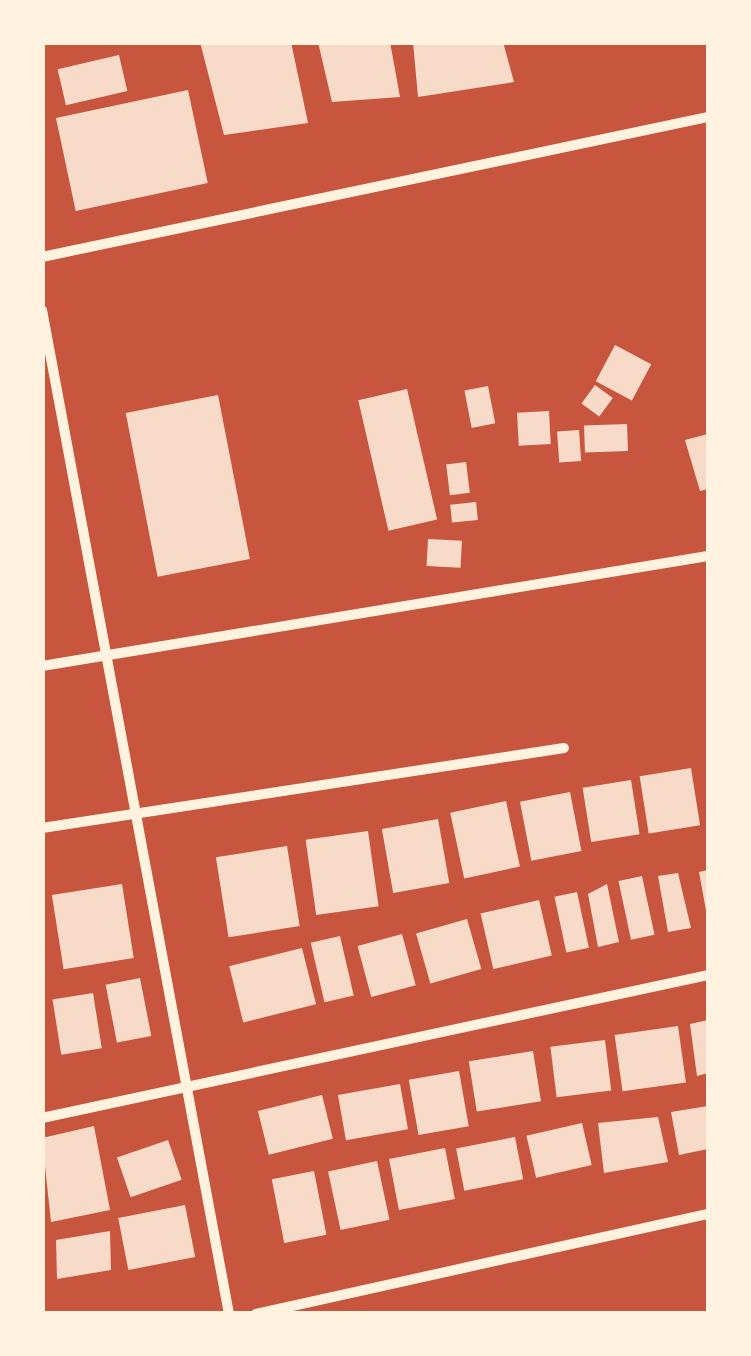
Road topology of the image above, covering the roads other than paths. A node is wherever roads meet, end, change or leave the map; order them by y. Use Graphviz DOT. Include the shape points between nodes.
graph roads {
  1 [pos="708,116"];
  2 [pos="42,257"];
  3 [pos="42,310"];
  4 [pos="708,556"];
  5 [pos="110,652"];
  6 [pos="42,666"];
  7 [pos="564,748"];
  8 [pos="139,812"];
  9 [pos="42,828"];
  10 [pos="708,975"];
  11 [pos="184,1088"];
  12 [pos="42,1118"];
  13 [pos="708,1214"];
  14 [pos="229,1314"];
  15 [pos="256,1314"];
  1 -- 2 [label="street"];
  3 -- 5 [label="street"];
  4 -- 5 [label="street"];
  5 -- 6 [label="street"];
  5 -- 8 [label="street"];
  7 -- 8 [label="street"];
  8 -- 9 [label="street"];
  8 -- 11 [label="street"];
  10 -- 11 [label="street"];
  11 -- 12 [label="street"];
  11 -- 14 [label="street"];
  13 -- 15 [label="street"];
}
